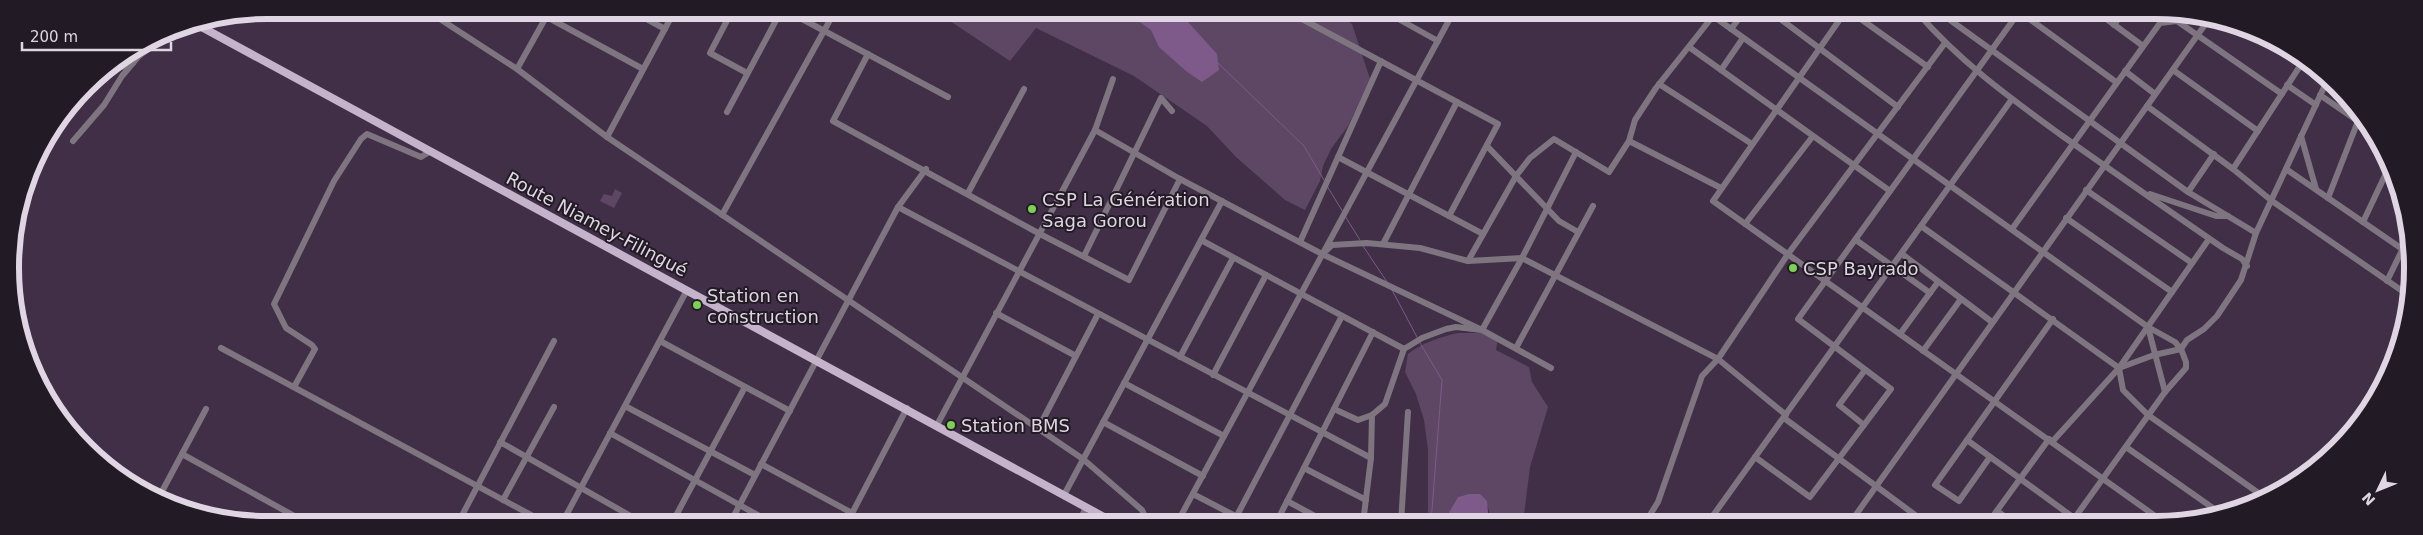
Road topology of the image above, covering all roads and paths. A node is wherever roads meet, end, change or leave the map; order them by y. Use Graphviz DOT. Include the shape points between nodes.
graph roads {
  1 [pos="446,19"];
  2 [pos="545,19"];
  3 [pos="557,19"];
  4 [pos="647,19"];
  5 [pos="670,19"];
  6 [pos="727,19"];
  7 [pos="777,19"];
  8 [pos="802,19"];
  9 [pos="831,19"];
  10 [pos="1302,19"];
  11 [pos="1398,19"];
  12 [pos="1450,19"];
  13 [pos="1711,19"];
  14 [pos="1717,19"];
  15 [pos="1739,19"];
  16 [pos="1781,19"];
  17 [pos="1841,19"];
  18 [pos="1861,19"];
  19 [pos="1924,19"];
  20 [pos="1949,19"];
  21 [pos="2014,19"];
  22 [pos="2029,19"];
  23 [pos="2106,19"];
  24 [pos="2118,19"];
  25 [pos="2205,24"];
  26 [pos="2114,25"];
  27 [pos="202,27"];
  28 [pos="665,29"];
  29 [pos="1731,29"];
  30 [pos="824,31"];
  31 [pos="2198,35"];
  32 [pos="1744,38"];
  33 [pos="1438,41"];
  34 [pos="1946,43"];
  35 [pos="2143,46"];
  36 [pos="1689,47"];
  37 [pos="1820,48"];
  38 [pos="149,49"];
  39 [pos="1993,50"];
  40 [pos="868,54"];
  41 [pos="1381,61"];
  42 [pos="133,63"];
  43 [pos="2300,65"];
  44 [pos="1928,67"];
  45 [pos="119,68"];
  46 [pos="517,69"];
  47 [pos="643,69"];
  48 [pos="1722,70"];
  49 [pos="2172,70"];
  50 [pos="2125,71"];
  51 [pos="1977,72"];
  52 [pos="747,73"];
  53 [pos="1799,78"];
  54 [pos="1113,79"];
  55 [pos="1416,80"];
  56 [pos="2116,82"];
  57 [pos="1659,84"];
  58 [pos="2287,85"];
  59 [pos="2325,85"];
  60 [pos="1024,89"];
  61 [pos="2156,94"];
  62 [pos="2282,94"];
  63 [pos="2320,95"];
  64 [pos="948,97"];
  65 [pos="2012,99"];
  66 [pos="1457,102"];
  67 [pos="2316,105"];
  68 [pos="2147,106"];
  69 [pos="1898,107"];
  70 [pos="1777,110"];
  71 [pos="1172,111"];
  72 [pos="727,112"];
  73 [pos="2355,119"];
  74 [pos="2090,121"];
  75 [pos="2357,122"];
  76 [pos="1095,130"];
  77 [pos="2258,131"];
  78 [pos="1878,134"];
  79 [pos="1813,136"];
  80 [pos="2301,136"];
  81 [pos="606,137"];
  82 [pos="73,141"];
  83 [pos="1629,141"];
  84 [pos="2120,143"];
  85 [pos="1752,144"];
  86 [pos="2074,144"];
  87 [pos="1487,146"];
  88 [pos="430,152"];
  89 [pos="1576,152"];
  90 [pos="1134,154"];
  91 [pos="2214,154"];
  92 [pos="1338,157"];
  93 [pos="1914,159"];
  94 [pos="1854,165"];
  95 [pos="2104,166"];
  96 [pos="2233,169"];
  97 [pos="2286,169"];
  98 [pos="926,170"];
  99 [pos="1366,173"];
  100 [pos="2386,174"];
  101 [pos="1516,176"];
  102 [pos="1180,179"];
  103 [pos="1950,186"];
  104 [pos="1722,188"];
  105 [pos="2316,189"];
  106 [pos="2086,190"];
  107 [pos="1890,191"];
  108 [pos="2141,191"];
  109 [pos="2188,192"];
  110 [pos="968,193"];
  111 [pos="1408,195"];
  112 [pos="2328,198"];
  113 [pos="2272,200"];
  114 [pos="1222,201"];
  115 [pos="1593,206"];
  116 [pos="898,207"];
  117 [pos="1547,208"];
  118 [pos="722,215"];
  119 [pos="1449,216"];
  120 [pos="2228,216"];
  121 [pos="2066,218"];
  122 [pos="2363,222"];
  123 [pos="1745,224"];
  124 [pos="1921,226"];
  125 [pos="2012,229"];
  126 [pos="1578,232"];
  127 [pos="2256,233"];
  128 [pos="1040,234"];
  129 [pos="1483,234"];
  130 [pos="2209,238"];
  131 [pos="1201,240"];
  132 [pos="1856,240"];
  133 [pos="1300,242"];
  134 [pos="1382,244"];
  135 [pos="2404,250"];
  136 [pos="2042,251"];
  137 [pos="2404,253"];
  138 [pos="1322,254"];
  139 [pos="1788,254"];
  140 [pos="1902,254"];
  141 [pos="1084,256"];
  142 [pos="1234,258"];
  143 [pos="1522,258"];
  144 [pos="1468,261"];
  145 [pos="2192,263"];
  146 [pos="1893,266"];
  147 [pos="2247,266"];
  148 [pos="1018,271"];
  149 [pos="1266,275"];
  150 [pos="1555,275"];
  151 [pos="1826,281"];
  152 [pos="2387,281"];
  153 [pos="1938,282"];
  154 [pos="687,290"];
  155 [pos="2013,292"];
  156 [pos="2172,292"];
  157 [pos="1930,293"];
  158 [pos="2403,293"];
  159 [pos="1301,294"];
  160 [pos="1961,299"];
  161 [pos="848,300"];
  162 [pos="1863,308"];
  163 [pos="996,313"];
  164 [pos="1098,314"];
  165 [pos="1342,316"];
  166 [pos="2052,319"];
  167 [pos="1992,322"];
  168 [pos="2148,327"];
  169 [pos="1482,330"];
  170 [pos="1373,332"];
  171 [pos="1900,334"];
  172 [pos="1147,340"];
  173 [pos="554,341"];
  174 [pos="660,341"];
  175 [pos="221,348"];
  176 [pos="1516,348"];
  177 [pos="1835,348"];
  178 [pos="1404,349"];
  179 [pos="2181,349"];
  180 [pos="1923,351"];
  181 [pos="2154,355"];
  182 [pos="1076,356"];
  183 [pos="1180,358"];
  184 [pos="1718,359"];
  185 [pos="817,360"];
  186 [pos="1551,368"];
  187 [pos="2119,368"];
  188 [pos="1865,370"];
  189 [pos="1955,374"];
  190 [pos="1213,375"];
  191 [pos="962,378"];
  192 [pos="1124,383"];
  193 [pos="294,387"];
  194 [pos="745,387"];
  195 [pos="2165,392"];
  196 [pos="1247,393"];
  197 [pos="1994,401"];
  198 [pos="625,406"];
  199 [pos="554,407"];
  200 [pos="907,408"];
  201 [pos="1334,408"];
  202 [pos="206,409"];
  203 [pos="790,411"];
  204 [pos="1408,412"];
  205 [pos="1289,415"];
  206 [pos="1372,415"];
  207 [pos="2148,415"];
  208 [pos="1785,417"];
  209 [pos="1103,422"];
  210 [pos="1864,424"];
  211 [pos="937,425"];
  212 [pos="1038,429"];
  213 [pos="610,433"];
  214 [pos="1322,433"];
  215 [pos="1224,436"];
  216 [pos="1967,440"];
  217 [pos="2050,441"];
  218 [pos="500,442"];
  219 [pos="2126,446"];
  220 [pos="711,451"];
  221 [pos="182,454"];
  222 [pos="527,457"];
  223 [pos="1755,457"];
  224 [pos="1990,457"];
  225 [pos="1371,458"];
  226 [pos="1838,459"];
  227 [pos="1083,460"];
  228 [pos="761,464"];
  229 [pos="1304,468"];
  230 [pos="756,475"];
  231 [pos="1203,476"];
  232 [pos="2020,479"];
  233 [pos="2103,479"];
  234 [pos="695,480"];
  235 [pos="477,486"];
  236 [pos="581,487"];
  237 [pos="1876,487"];
  238 [pos="162,493"];
  239 [pos="1193,494"];
  240 [pos="2260,494"];
  241 [pos="1064,495"];
  242 [pos="503,500"];
  243 [pos="1366,500"];
  244 [pos="1287,501"];
  245 [pos="740,505"];
  246 [pos="1086,507"];
  247 [pos="2213,509"];
  248 [pos="1997,511"];
  249 [pos="852,513"];
  250 [pos="294,516"];
  251 [pos="462,516"];
  252 [pos="533,516"];
  253 [pos="566,516"];
  254 [pos="631,516"];
  255 [pos="676,516"];
  256 [pos="734,516"];
  257 [pos="760,516"];
  258 [pos="850,516"];
  259 [pos="1082,516"];
  260 [pos="1103,516"];
  261 [pos="1145,516"];
  262 [pos="1181,516"];
  263 [pos="1228,516"];
  264 [pos="1236,516"];
  265 [pos="1280,516"];
  266 [pos="1315,516"];
  267 [pos="1364,516"];
  268 [pos="1401,516"];
  269 [pos="1649,516"];
  270 [pos="1713,516"];
  271 [pos="1855,516"];
  272 [pos="1916,516"];
  273 [pos="1993,516"];
  274 [pos="2004,516"];
  275 [pos="2069,516"];
  276 [pos="2079,516"];
  277 [pos="2155,516"];
  1 -- 46 [label="street"];
  2 -- 46 [label="street"];
  3 -- 47 [label="street"];
  4 -- 28 [label="street"];
  5 -- 28 [label="street"];
  6 -- 52 [label="street" via="710,53"];
  7 -- 52 [label="street"];
  8 -- 30 [label="street"];
  9 -- 30 [label="street"];
  10 -- 41 [label="street"];
  11 -- 33 [label="street"];
  12 -- 33 [label="street"];
  13 -- 36 [label="street"];
  14 -- 29 [label="street"];
  15 -- 29 [label="street"];
  16 -- 37 [label="street"];
  17 -- 37 [label="street"];
  18 -- 44 [label="street"];
  19 -- 34 [label="street"];
  20 -- 39 [label="street"];
  21 -- 39 [label="street"];
  22 -- 56 [label="street"];
  23 -- 26 [label="street"];
  24 -- 26 [label="street"];
  25 -- 31 [label="street"];
  26 -- 35 [label="street"];
  27 -- 88 [label="main road, Route Niamey-Filingué"];
  28 -- 47 [label="street"];
  29 -- 32 [label="street"];
  30 -- 40 [label="street"];
  30 -- 118 [label="street"];
  31 -- 35 [label="street" via="2177,21 2160,23"];
  31 -- 49 [label="street"];
  31 -- 62 [label="street"];
  32 -- 48 [label="street"];
  32 -- 53 [label="street"];
  33 -- 55 [label="street"];
  34 -- 44 [label="street"];
  34 -- 51 [label="street"];
  35 -- 50 [label="street"];
  36 -- 48 [label="street"];
  36 -- 57 [label="street"];
  37 -- 53 [label="street"];
  37 -- 69 [label="street"];
  38 -- 42 [label="street"];
  39 -- 51 [label="street"];
  39 -- 74 [label="street"];
  40 -- 64 [label="street"];
  40 -- 98 [label="street" via="833,121"];
  41 -- 55 [label="street"];
  41 -- 92 [label="street"];
  42 -- 45 [label="street"];
  42 -- 82 [label="street" via="104,105"];
  43 -- 58 [label="street"];
  44 -- 69 [label="street"];
  46 -- 81 [label="street"];
  47 -- 81 [label="street"];
  48 -- 70 [label="street"];
  49 -- 61 [label="street"];
  49 -- 77 [label="street"];
  50 -- 56 [label="street"];
  50 -- 61 [label="street"];
  51 -- 65 [label="street"];
  51 -- 93 [label="street"];
  52 -- 72 [label="street"];
  53 -- 70 [label="street"];
  53 -- 78 [label="street"];
  54 -- 76 [label="street"];
  55 -- 66 [label="street"];
  55 -- 99 [label="street"];
  56 -- 74 [label="street"];
  57 -- 83 [label="street" via="1636,120"];
  57 -- 85 [label="street"];
  58 -- 62 [label="street"];
  58 -- 67 [label="street"];
  59 -- 63 [label="street"];
  60 -- 110 [label="street"];
  61 -- 68 [label="street"];
  62 -- 77 [label="street"];
  63 -- 67 [label="street"];
  63 -- 73 [label="street"];
  65 -- 86 [label="street"];
  65 -- 103 [label="street"];
  66 -- 87 [label="street" via="1498,124"];
  66 -- 111 [label="street"];
  67 -- 80 [label="street"];
  68 -- 84 [label="street"];
  68 -- 91 [label="street"];
  69 -- 78 [label="street"];
  70 -- 79 [label="street"];
  70 -- 85 [label="street"];
  71 -- 90 [label="street" via="1162,98"];
  74 -- 84 [label="street"];
  74 -- 86 [label="street"];
  75 -- 112 [label="street"];
  76 -- 90 [label="street"];
  76 -- 128 [label="street"];
  77 -- 96 [label="street"];
  78 -- 93 [label="street"];
  78 -- 94 [label="street"];
  79 -- 94 [label="street"];
  79 -- 123 [label="street"];
  80 -- 97 [label="street"];
  80 -- 105 [label="street"];
  81 -- 118 [label="street"];
  83 -- 89 [label="street" via="1609,172"];
  83 -- 104 [label="street"];
  84 -- 95 [label="street"];
  84 -- 109 [label="street"];
  85 -- 104 [label="street"];
  86 -- 95 [label="street"];
  86 -- 125 [label="street"];
  87 -- 101 [label="street"];
  87 -- 119 [label="street"];
  88 -- 154 [label="main road, Route Niamey-Filingué"];
  88 -- 193 [label="street" via="421,157 367,134 334,181 274,304 286,328 315,349"];
  89 -- 101 [label="street" via="1554,139 1530,158"];
  89 -- 117 [label="street"];
  90 -- 102 [label="street"];
  90 -- 141 [label="street"];
  91 -- 96 [label="street"];
  91 -- 109 [label="street"];
  92 -- 99 [label="street"];
  92 -- 133 [label="street"];
  93 -- 103 [label="street"];
  93 -- 107 [label="street"];
  94 -- 107 [label="street"];
  94 -- 139 [label="street"];
  95 -- 106 [label="street"];
  95 -- 108 [label="street"];
  96 -- 113 [label="street"];
  97 -- 105 [label="street"];
  97 -- 113 [label="street"];
  98 -- 110 [label="street"];
  98 -- 116 [label="street"];
  99 -- 111 [label="street"];
  99 -- 138 [label="street"];
  100 -- 122 [label="street"];
  101 -- 117 [label="street"];
  101 -- 129 [label="street"];
  102 -- 114 [label="street"];
  102 -- 141 [label="street" via="1129,280"];
  103 -- 124 [label="street"];
  103 -- 125 [label="street"];
  104 -- 123 [label="street" via="1713,201"];
  105 -- 112 [label="street"];
  106 -- 121 [label="street"];
  106 -- 145 [label="street"];
  107 -- 132 [label="street"];
  108 -- 120 [label="street" via="2216,216"];
  108 -- 130 [label="street"];
  109 -- 120 [label="street"];
  110 -- 128 [label="street"];
  111 -- 119 [label="street"];
  111 -- 134 [label="street"];
  112 -- 122 [label="street"];
  113 -- 127 [label="street"];
  113 -- 152 [label="street"];
  114 -- 131 [label="street"];
  114 -- 133 [label="street"];
  115 -- 126 [label="street"];
  116 -- 148 [label="street"];
  116 -- 161 [label="street"];
  117 -- 126 [label="street" via="1559,221"];
  117 -- 143 [label="street"];
  118 -- 161 [label="street"];
  119 -- 129 [label="street"];
  120 -- 127 [label="street"];
  121 -- 136 [label="street"];
  121 -- 156 [label="street"];
  122 -- 135 [label="street"];
  123 -- 139 [label="street"];
  124 -- 140 [label="street"];
  124 -- 155 [label="street"];
  125 -- 136 [label="street"];
  126 -- 150 [label="street"];
  127 -- 147 [label="street"];
  128 -- 141 [label="street"];
  128 -- 148 [label="street"];
  129 -- 144 [label="street"];
  130 -- 145 [label="street"];
  130 -- 147 [label="street" via="2242,259"];
  131 -- 142 [label="street"];
  131 -- 172 [label="street"];
  132 -- 146 [label="street"];
  132 -- 151 [label="street"];
  133 -- 138 [label="street"];
  134 -- 138 [label="street" via="1332,245"];
  134 -- 144 [label="street" via="1420,248"];
  136 -- 155 [label="street"];
  136 -- 168 [label="street"];
  137 -- 152 [label="street"];
  138 -- 159 [label="street"];
  138 -- 169 [label="street"];
  139 -- 151 [label="street"];
  139 -- 184 [label="street"];
  140 -- 146 [label="street"];
  140 -- 153 [label="street"];
  142 -- 149 [label="street"];
  142 -- 183 [label="street"];
  143 -- 144 [label="street"];
  143 -- 150 [label="street"];
  143 -- 169 [label="street"];
  145 -- 156 [label="street"];
  146 -- 157 [label="street"];
  146 -- 162 [label="street"];
  147 -- 179 [label="street" via="2217,316 2204,330 2187,340"];
  148 -- 163 [label="street"];
  148 -- 164 [label="street"];
  149 -- 159 [label="street"];
  149 -- 190 [label="street"];
  150 -- 176 [label="street"];
  150 -- 184 [label="street"];
  151 -- 162 [label="street"];
  151 -- 177 [label="street" via="1798,319"];
  152 -- 158 [label="street"];
  153 -- 157 [label="street"];
  153 -- 160 [label="street"];
  154 -- 174 [label="street"];
  154 -- 185 [label="main road, Route Niamey-Filingué"];
  155 -- 166 [label="street"];
  155 -- 167 [label="street"];
  156 -- 168 [label="street"];
  157 -- 171 [label="street"];
  159 -- 165 [label="street"];
  159 -- 196 [label="street"];
  160 -- 167 [label="street"];
  160 -- 180 [label="street"];
  161 -- 185 [label="street"];
  161 -- 191 [label="street"];
  162 -- 171 [label="street"];
  162 -- 177 [label="street"];
  163 -- 182 [label="street"];
  163 -- 191 [label="street"];
  164 -- 172 [label="street"];
  164 -- 182 [label="street"];
  165 -- 170 [label="street"];
  165 -- 205 [label="street"];
  166 -- 187 [label="street"];
  166 -- 197 [label="street"];
  167 -- 189 [label="street"];
  168 -- 179 [label="street"];
  168 -- 181 [label="street"];
  168 -- 187 [label="street"];
  169 -- 176 [label="street"];
  169 -- 178 [label="street" via="1446,329"];
  170 -- 178 [label="street"];
  170 -- 201 [label="street"];
  171 -- 180 [label="street"];
  172 -- 183 [label="street"];
  172 -- 192 [label="street"];
  173 -- 218 [label="street"];
  174 -- 194 [label="street"];
  174 -- 198 [label="street"];
  175 -- 193 [label="street"];
  176 -- 186 [label="street"];
  177 -- 188 [label="street"];
  177 -- 208 [label="street"];
  178 -- 206 [label="street" via="1385,404"];
  179 -- 181 [label="street"];
  179 -- 195 [label="street" via="2186,368"];
  180 -- 189 [label="street"];
  181 -- 187 [label="street"];
  181 -- 195 [label="street"];
  182 -- 212 [label="street"];
  183 -- 190 [label="street"];
  184 -- 208 [label="street"];
  184 -- 269 [label="street" via="1702,376 1658,502"];
  185 -- 200 [label="main road, Route Niamey-Filingué"];
  185 -- 203 [label="street"];
  187 -- 207 [label="street" via="2123,390"];
  187 -- 217 [label="street"];
  188 -- 210 [label="street" via="1839,405"];
  188 -- 210 [label="street" via="1891,389"];
  189 -- 197 [label="street"];
  189 -- 237 [label="street"];
  190 -- 196 [label="street"];
  191 -- 211 [label="street"];
  191 -- 212 [label="street"];
  192 -- 209 [label="street"];
  192 -- 215 [label="street"];
  193 -- 235 [label="street"];
  194 -- 203 [label="street"];
  194 -- 220 [label="street"];
  195 -- 207 [label="street"];
  196 -- 205 [label="street"];
  196 -- 215 [label="street"];
  197 -- 216 [label="street"];
  197 -- 217 [label="street"];
  198 -- 213 [label="street"];
  198 -- 220 [label="street"];
  199 -- 222 [label="street"];
  200 -- 211 [label="main road, Route Niamey-Filingué"];
  200 -- 249 [label="street"];
  201 -- 206 [label="street" via="1358,420"];
  201 -- 214 [label="street"];
  202 -- 221 [label="street"];
  203 -- 228 [label="street"];
  204 -- 268 [label="street"];
  205 -- 214 [label="street"];
  205 -- 264 [label="street"];
  206 -- 225 [label="street"];
  207 -- 219 [label="street"];
  207 -- 240 [label="street"];
  208 -- 223 [label="street"];
  208 -- 226 [label="street"];
  209 -- 227 [label="street"];
  209 -- 231 [label="street"];
  210 -- 226 [label="street"];
  211 -- 241 [label="main road, Route Niamey-Filingué"];
  212 -- 227 [label="street"];
  213 -- 234 [label="street"];
  213 -- 236 [label="street"];
  214 -- 225 [label="street"];
  214 -- 229 [label="street"];
  215 -- 231 [label="street"];
  216 -- 224 [label="street"];
  216 -- 224 [label="street" via="1935,485 1956,501"];
  217 -- 232 [label="street"];
  217 -- 233 [label="street"];
  218 -- 222 [label="street"];
  218 -- 235 [label="street"];
  219 -- 233 [label="street"];
  219 -- 247 [label="street"];
  220 -- 230 [label="street"];
  220 -- 234 [label="street"];
  221 -- 238 [label="street"];
  221 -- 250 [label="street"];
  222 -- 236 [label="street"];
  222 -- 242 [label="street"];
  223 -- 226 [label="street" via="1810,497"];
  223 -- 270 [label="street"];
  224 -- 232 [label="street"];
  225 -- 243 [label="street"];
  226 -- 237 [label="street"];
  227 -- 241 [label="street"];
  227 -- 261 [label="street" via="1142,510"];
  228 -- 230 [label="street"];
  228 -- 249 [label="street"];
  229 -- 243 [label="street"];
  229 -- 244 [label="street"];
  230 -- 245 [label="street"];
  231 -- 239 [label="street"];
  232 -- 248 [label="street"];
  232 -- 275 [label="street"];
  233 -- 276 [label="street"];
  233 -- 277 [label="street"];
  234 -- 245 [label="street"];
  234 -- 255 [label="street"];
  235 -- 242 [label="street"];
  235 -- 251 [label="street"];
  236 -- 253 [label="street"];
  236 -- 254 [label="street"];
  237 -- 271 [label="street"];
  237 -- 272 [label="street"];
  239 -- 262 [label="street"];
  239 -- 263 [label="street"];
  241 -- 246 [label="main road, Route Niamey-Filingué"];
  242 -- 252 [label="street"];
  243 -- 267 [label="street"];
  244 -- 265 [label="street"];
  244 -- 266 [label="street"];
  245 -- 256 [label="street"];
  245 -- 257 [label="street"];
  246 -- 259 [label="street"];
  246 -- 260 [label="main road, Route Niamey-Filingué"];
  248 -- 273 [label="street"];
  248 -- 274 [label="street"];
  249 -- 258 [label="street"];
}
